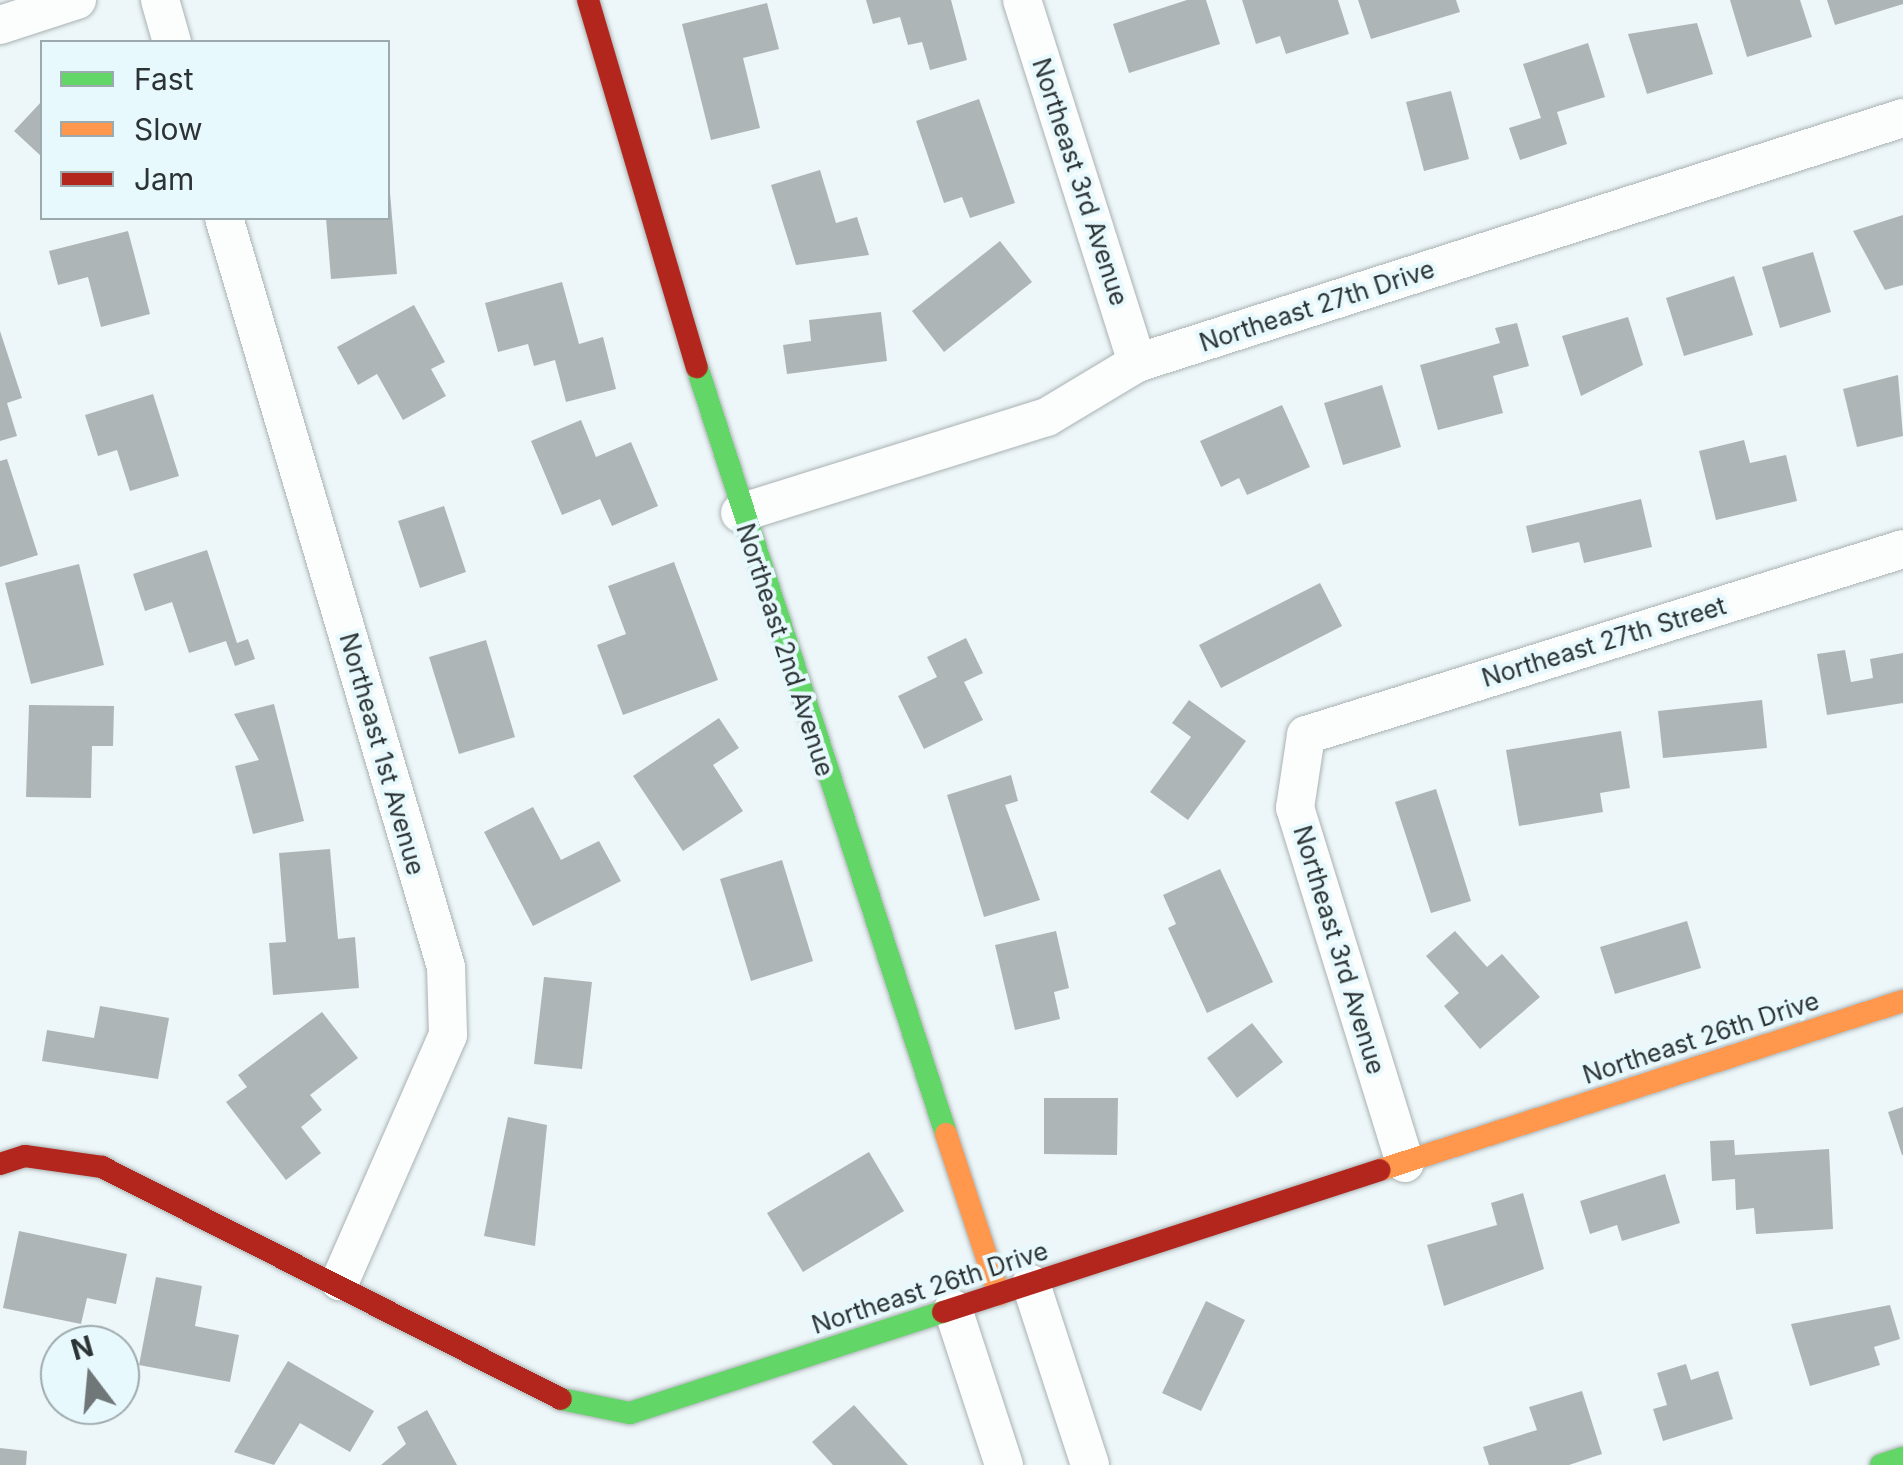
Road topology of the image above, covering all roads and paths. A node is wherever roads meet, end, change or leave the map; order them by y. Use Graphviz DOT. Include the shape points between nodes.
graph roads {
  1 [pos="77,0"];
  2 [pos="160,0"];
  3 [pos="588,0"];
  4 [pos="1022,0"];
  5 [pos="0,24"];
  6 [pos="171,40"];
  7 [pos="1903,118"];
  8 [pos="225,220"];
  9 [pos="1138,364"];
  10 [pos="740,513"];
  11 [pos="1903,549"];
  12 [pos="1306,735"];
  13 [pos="1903,1001"];
  14 [pos="1404,1163"];
  15 [pos="0,1164"];
  16 [pos="340,1281"];
  17 [pos="1015,1289"];
  18 [pos="953,1309"];
  19 [pos="1903,1458"];
  20 [pos="1004,1465"];
  21 [pos="1090,1465"];
  22 [pos="1882,1465"];
  1 -- 5 [label="street"];
  2 -- 6 [label="street"];
  3 -- 10 [label="street, Northeast 2nd Avenue"];
  4 -- 9 [label="street, Northeast 3rd Avenue"];
  7 -- 9 [label="street, Northeast 27th Drive"];
  8 -- 16 [label="street, Northeast 1st Avenue" via="446,967 448,1035"];
  9 -- 10 [label="street, Northeast 27th Drive" via="1047,417"];
  10 -- 17 [label="street, Northeast 2nd Avenue"];
  11 -- 12 [label="street, Northeast 27th Street"];
  12 -- 14 [label="street, Northeast 3rd Avenue" via="1295,808"];
  13 -- 14 [label="street, Northeast 26th Drive"];
  14 -- 17 [label="street, Northeast 26th Drive"];
  15 -- 16 [label="street, Northeast 26th Drive" via="25,1156 102,1167"];
  16 -- 18 [label="street, Northeast 26th Drive" via="566,1401 630,1413"];
  17 -- 18 [label="street, Northeast 26th Drive"];
  17 -- 21 [label="street, Northeast 2nd Avenue"];
  18 -- 20 [label="street"];
  19 -- 22 [label="street"];
}
